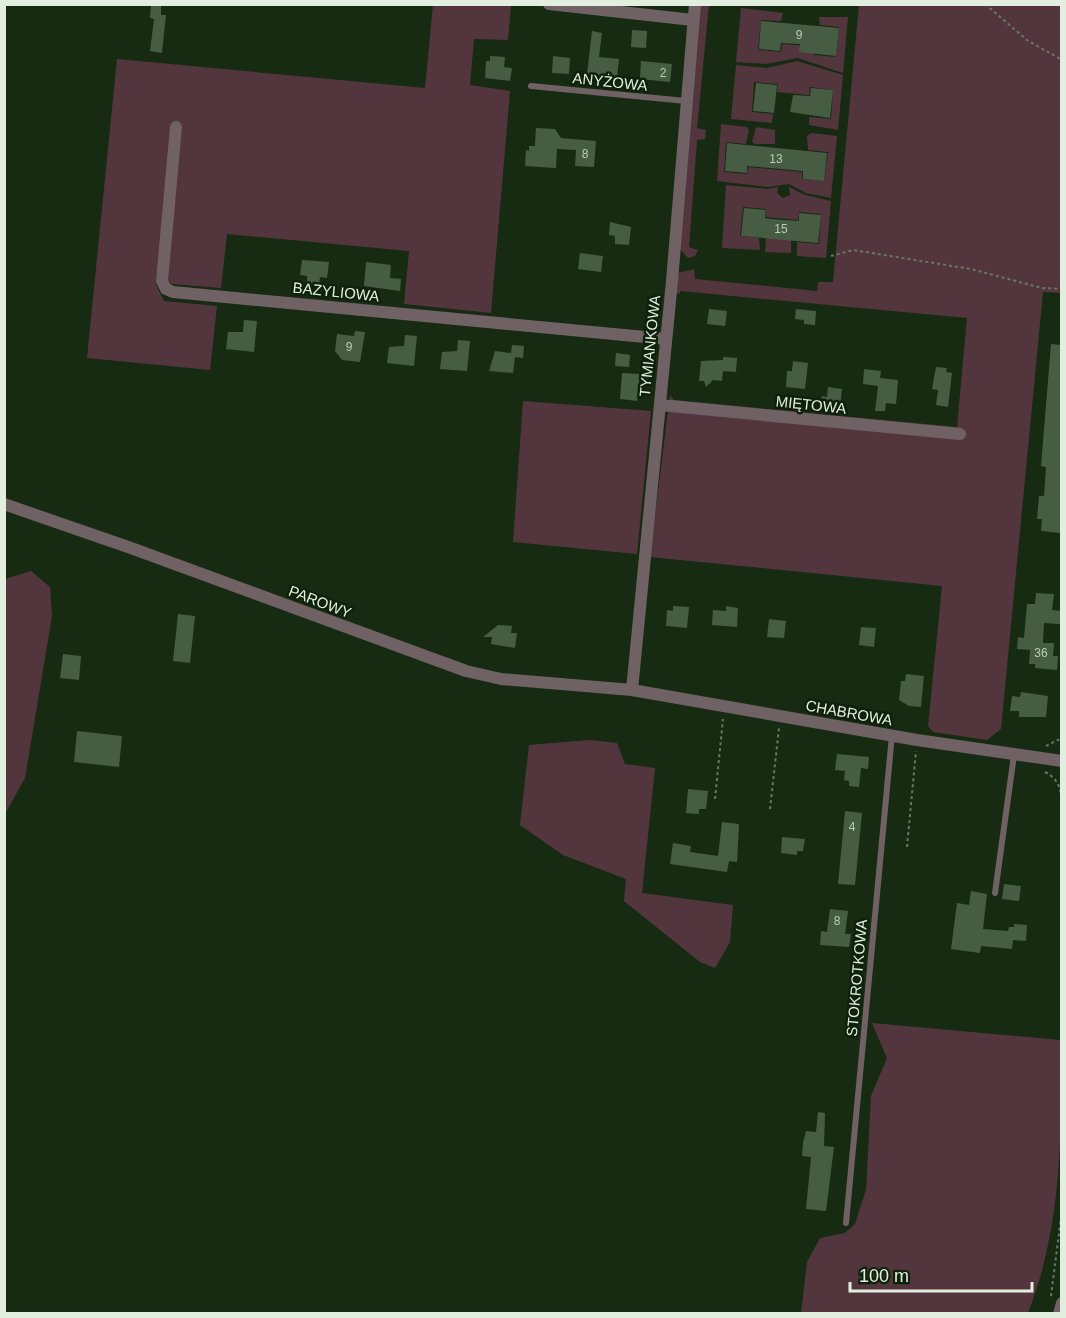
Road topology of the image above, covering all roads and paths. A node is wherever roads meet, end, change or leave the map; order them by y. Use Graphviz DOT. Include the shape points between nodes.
graph roads {
  1 [pos="549,4"];
  2 [pos="694,4"];
  3 [pos="985,4"];
  4 [pos="693,20"];
  5 [pos="1062,60"];
  6 [pos="531,86"];
  7 [pos="686,101"];
  8 [pos="176,128"];
  9 [pos="831,256"];
  10 [pos="1062,289"];
  11 [pos="666,339"];
  12 [pos="660,405"];
  13 [pos="960,434"];
  14 [pos="4,504"];
  15 [pos="632,690"];
  16 [pos="725,707"];
  17 [pos="780,716"];
  18 [pos="892,735"];
  19 [pos="1062,738"];
  20 [pos="917,740"];
  21 [pos="1014,755"];
  22 [pos="1057,760"];
  23 [pos="1061,791"];
  24 [pos="714,799"];
  25 [pos="1062,806"];
  26 [pos="770,809"];
  27 [pos="907,847"];
  28 [pos="995,893"];
  29 [pos="1062,1210"];
  30 [pos="846,1223"];
  31 [pos="1056,1303"];
  32 [pos="1059,1314"];
  1 -- 4 [label="street"];
  2 -- 4 [label="street, TYMIANKOWA"];
  3 -- 5 [label="path" via="1027,40"];
  4 -- 7 [label="street, TYMIANKOWA"];
  6 -- 7 [label="lane, ANYŻOWA"];
  7 -- 11 [label="street, TYMIANKOWA"];
  8 -- 11 [label="street, BAZYLIOWA" via="162,281 166,289"];
  9 -- 10 [label="path" via="852,250 971,269 1042,288"];
  11 -- 12 [label="street, TYMIANKOWA"];
  12 -- 13 [label="street, MIĘTOWA"];
  12 -- 15 [label="street, TYMIANKOWA"];
  14 -- 15 [label="street, PAROWY" via="466,671 501,679"];
  15 -- 16 [label="street, CHABROWA"];
  16 -- 17 [label="street, CHABROWA"];
  16 -- 24 [label="path"];
  17 -- 18 [label="street, CHABROWA"];
  17 -- 26 [label="path"];
  18 -- 20 [label="street, CHABROWA"];
  18 -- 30 [label="lane, STOKROTKOWA"];
  19 -- 22 [label="path" via="1057,742"];
  20 -- 21 [label="street, CHABROWA"];
  20 -- 27 [label="path"];
  21 -- 22 [label="street, CHABROWA"];
  21 -- 28 [label="lane"];
  22 -- 23 [label="path"];
  23 -- 25 [label="path"];
  29 -- 31 [label="path"];
  31 -- 32 [label="street"];
}
